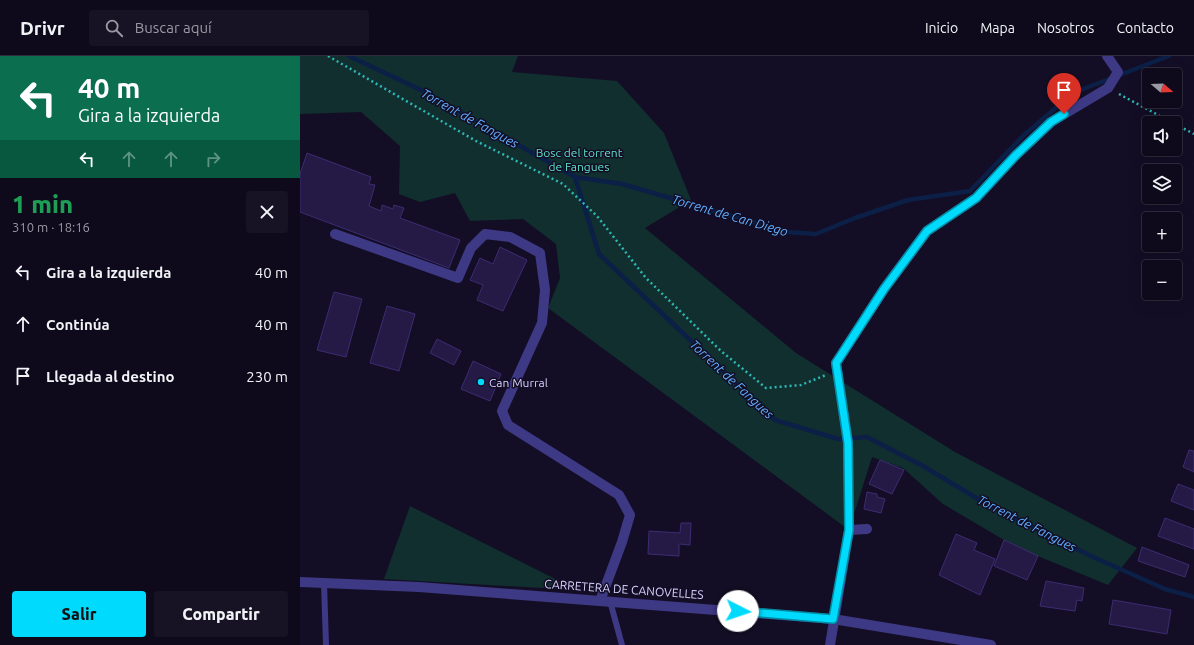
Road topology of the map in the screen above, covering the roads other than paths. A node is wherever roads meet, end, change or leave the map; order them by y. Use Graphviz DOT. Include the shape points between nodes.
graph roads {
  1 [pos="1107,56"];
  2 [pos="335,234"];
  3 [pos="867,529"];
  4 [pos="849,530"];
  5 [pos="300,582"];
  6 [pos="324,583"];
  7 [pos="605,601"];
  8 [pos="833,619"];
  9 [pos="326,645"];
  10 [pos="622,645"];
  11 [pos="830,645"];
  12 [pos="991,645"];
  1 -- 4 [label="street" via="1118,72 1108,88 1051,122 976,198 927,231 884,289 836,363 848,443"];
  2 -- 7 [label="street" via="458,278 471,248 484,234 510,237 540,253 545,290 542,323 502,411 508,425 618,495 630,515"];
  3 -- 4 [label="street"];
  4 -- 8 [label="street"];
  5 -- 6 [label="street, CARRETERA DE CANOVELLES"];
  6 -- 7 [label="street, CARRETERA DE CANOVELLES" via="419,587"];
  6 -- 9 [label="lane"];
  7 -- 8 [label="street, CARRETERA DE CANOVELLES"];
  7 -- 10 [label="lane"];
  8 -- 11 [label="street"];
  8 -- 12 [label="street, CARRETERA DE CANOVELLES"];
}
